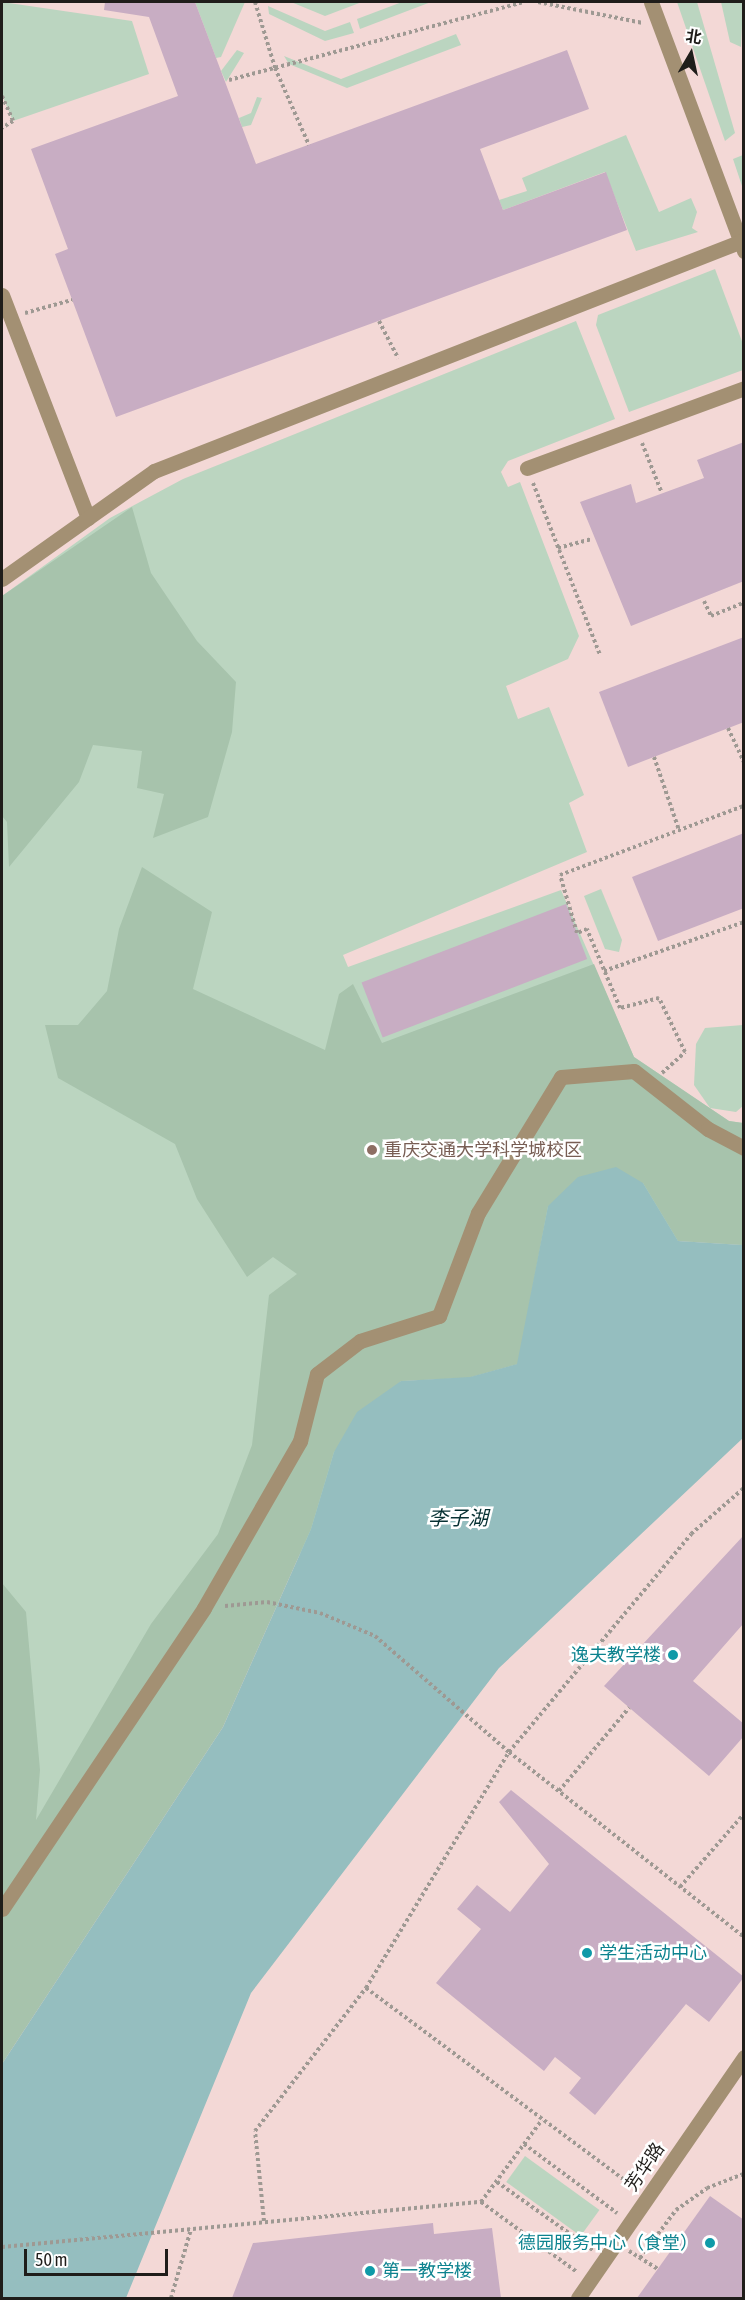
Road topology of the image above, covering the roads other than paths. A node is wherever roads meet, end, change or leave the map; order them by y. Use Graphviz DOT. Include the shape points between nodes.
graph roads {
  1 [pos="651,2"];
  2 [pos="742,244"];
  3 [pos="2,295"];
  4 [pos="744,388"];
  5 [pos="527,468"];
  6 [pos="88,518"];
  7 [pos="2,579"];
  8 [pos="744,1148"];
  9 [pos="2,1910"];
  10 [pos="744,2057"];
  11 [pos="578,2298"];
  1 -- 2 [label="street"];
  2 -- 6 [label="street" via="154,471"];
  3 -- 6 [label="street"];
  4 -- 5 [label="street"];
  6 -- 7 [label="street"];
  8 -- 9 [label="street" via="708,1129 634,1071 561,1077 478,1213 439,1316 360,1341 317,1374 300,1441 204,1608"];
  10 -- 11 [label="street, 芳华路"];
}
